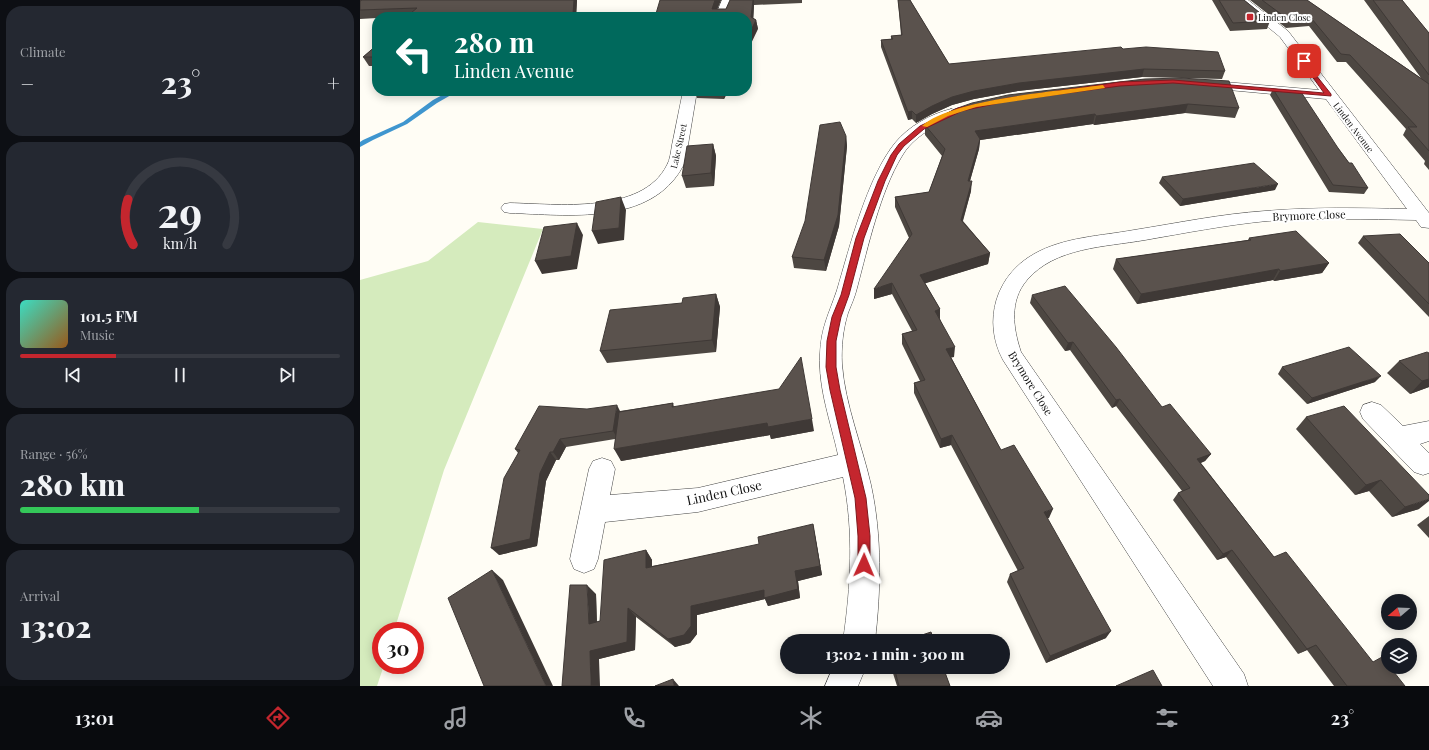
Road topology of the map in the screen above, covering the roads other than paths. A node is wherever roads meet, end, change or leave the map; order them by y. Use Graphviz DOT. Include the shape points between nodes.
graph roads {
  1 [pos="728,0"];
  2 [pos="1241,0"];
  3 [pos="723,12"];
  4 [pos="1186,82"];
  5 [pos="1329,95"];
  6 [pos="689,96"];
  7 [pos="967,108"];
  8 [pos="510,208"];
  9 [pos="1425,220"];
  10 [pos="1372,412"];
  11 [pos="1429,430"];
  12 [pos="1398,438"];
  13 [pos="853,463"];
  14 [pos="1423,464"];
  15 [pos="602,469"];
  16 [pos="593,513"];
  17 [pos="584,560"];
  18 [pos="860,634"];
  19 [pos="847,674"];
  20 [pos="841,686"];
  21 [pos="1232,686"];
  1 -- 3 [label="street"];
  2 -- 5 [label="street, Linden Avenue" via="1284,34"];
  4 -- 5 [label="street"];
  5 -- 9 [label="street, Linden Avenue"];
  6 -- 8 [label="street, Lake Street" via="676,165 671,175 654,190 628,202 597,209"];
  7 -- 13 [label="street" via="934,121 902,145 894,155 882,181 860,238 845,295 836,317 831,367"];
  9 -- 21 [label="street, Brymore Close" via="1343,213 1265,216 1080,246 1046,256 1032,264 1020,274 1004,301 1004,336 1011,354"];
  10 -- 12 [label="street"];
  11 -- 12 [label="street"];
  12 -- 14 [label="street"];
  13 -- 16 [label="street, Linden Close" via="698,500 609,508"];
  13 -- 18 [label="street" via="864,536 864,610"];
  15 -- 16 [label="street"];
  16 -- 17 [label="street"];
  19 -- 20 [label="street"];
}
